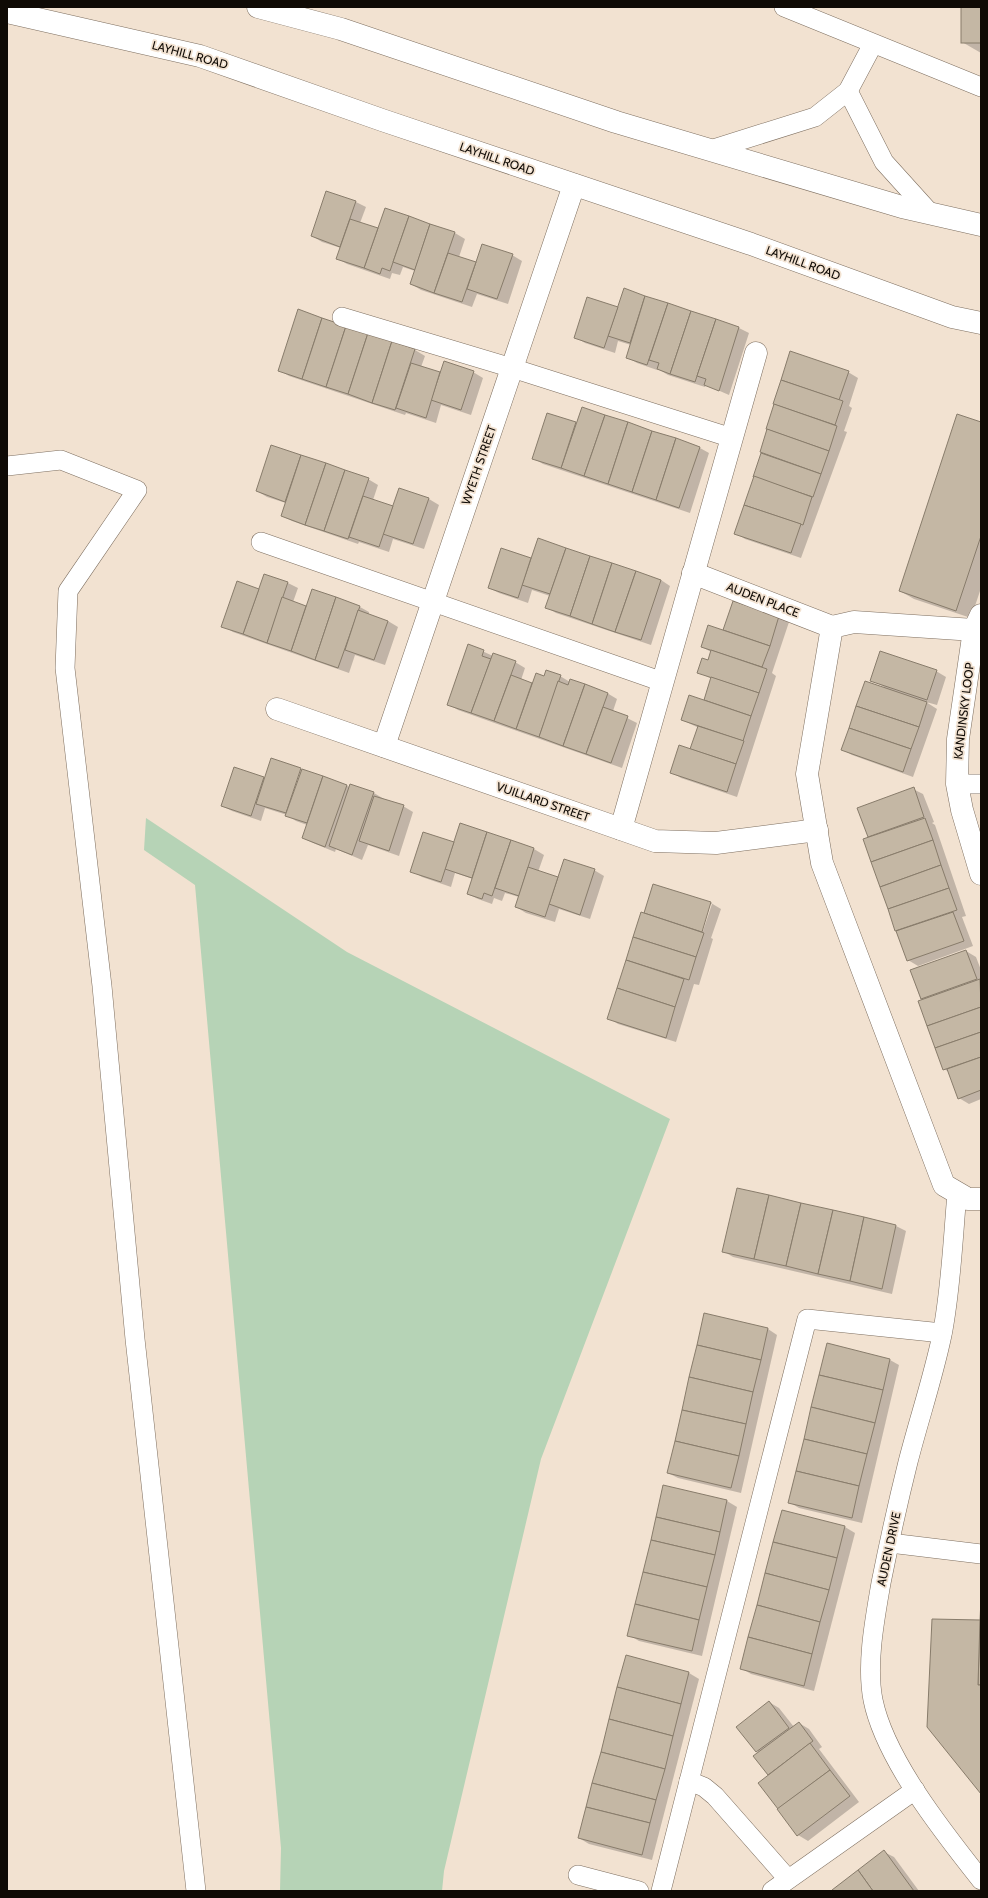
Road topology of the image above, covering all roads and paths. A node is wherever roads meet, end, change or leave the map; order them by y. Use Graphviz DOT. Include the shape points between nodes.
graph roads {
  1 [pos="258,7"];
  2 [pos="784,7"];
  3 [pos="7,12"];
  4 [pos="873,44"];
  5 [pos="981,87"];
  6 [pos="848,91"];
  7 [pos="710,150"];
  8 [pos="574,185"];
  9 [pos="931,214"];
  10 [pos="981,225"];
  11 [pos="342,317"];
  12 [pos="981,323"];
  13 [pos="756,353"];
  14 [pos="512,368"];
  15 [pos="732,438"];
  16 [pos="7,466"];
  17 [pos="261,542"];
  18 [pos="693,573"];
  19 [pos="433,603"];
  20 [pos="978,623"];
  21 [pos="832,627"];
  22 [pos="663,682"];
  23 [pos="278,709"];
  24 [pos="384,746"];
  25 [pos="957,784"];
  26 [pos="981,784"];
  27 [pos="621,829"];
  28 [pos="817,830"];
  29 [pos="981,874"];
  30 [pos="957,1193"];
  31 [pos="981,1199"];
  32 [pos="942,1332"];
  33 [pos="890,1543"];
  34 [pos="981,1554"];
  35 [pos="689,1781"];
  36 [pos="915,1790"];
  37 [pos="578,1875"];
  38 [pos="788,1879"];
  39 [pos="981,1880"];
  40 [pos="196,1891"];
  41 [pos="639,1891"];
  42 [pos="661,1891"];
  43 [pos="772,1891"];
  1 -- 7 [label="street" via="340,29 616,122"];
  2 -- 4 [label="lane"];
  3 -- 8 [label="street, LAYHILL ROAD" via="200,56"];
  4 -- 5 [label="lane"];
  4 -- 6 [label="lane"];
  6 -- 7 [label="lane" via="816,117"];
  6 -- 9 [label="lane" via="884,162"];
  7 -- 9 [label="street"];
  8 -- 12 [label="street, LAYHILL ROAD" via="751,244 952,317"];
  8 -- 14 [label="street, WYETH STREET"];
  9 -- 10 [label="street"];
  11 -- 14 [label="lane"];
  13 -- 15 [label="street"];
  14 -- 15 [label="lane"];
  14 -- 19 [label="street, WYETH STREET"];
  15 -- 18 [label="street"];
  16 -- 40 [label="lane" via="61,460 137,490 68,591 65,668 102,986 136,1347"];
  17 -- 19 [label="lane"];
  18 -- 21 [label="street, AUDEN PLACE"];
  18 -- 22 [label="street"];
  19 -- 22 [label="lane"];
  19 -- 24 [label="street, WYETH STREET"];
  20 -- 21 [label="street" via="854,622"];
  20 -- 25 [label="street, KANDINSKY LOOP" via="958,739"];
  21 -- 28 [label="street" via="807,774"];
  22 -- 27 [label="street"];
  23 -- 24 [label="street, VUILLARD STREET"];
  24 -- 27 [label="street, VUILLARD STREET"];
  25 -- 26 [label="lane"];
  25 -- 29 [label="street, KANDINSKY LOOP"];
  27 -- 28 [label="street, VUILLARD STREET" via="654,841 716,842"];
  28 -- 30 [label="street" via="822,863 944,1185"];
  30 -- 31 [label="street" via="968,1199"];
  30 -- 32 [label="lane, AUDEN DRIVE"];
  32 -- 33 [label="lane, AUDEN DRIVE"];
  32 -- 35 [label="lane" via="807,1319"];
  33 -- 34 [label="lane"];
  33 -- 36 [label="lane, AUDEN DRIVE" via="872,1640 873,1699 886,1740"];
  35 -- 38 [label="lane" via="704,1787 715,1796"];
  35 -- 42 [label="lane"];
  36 -- 38 [label="lane"];
  36 -- 39 [label="lane, AUDEN DRIVE" via="954,1847"];
  37 -- 41 [label="lane"];
  38 -- 43 [label="lane"];
}
